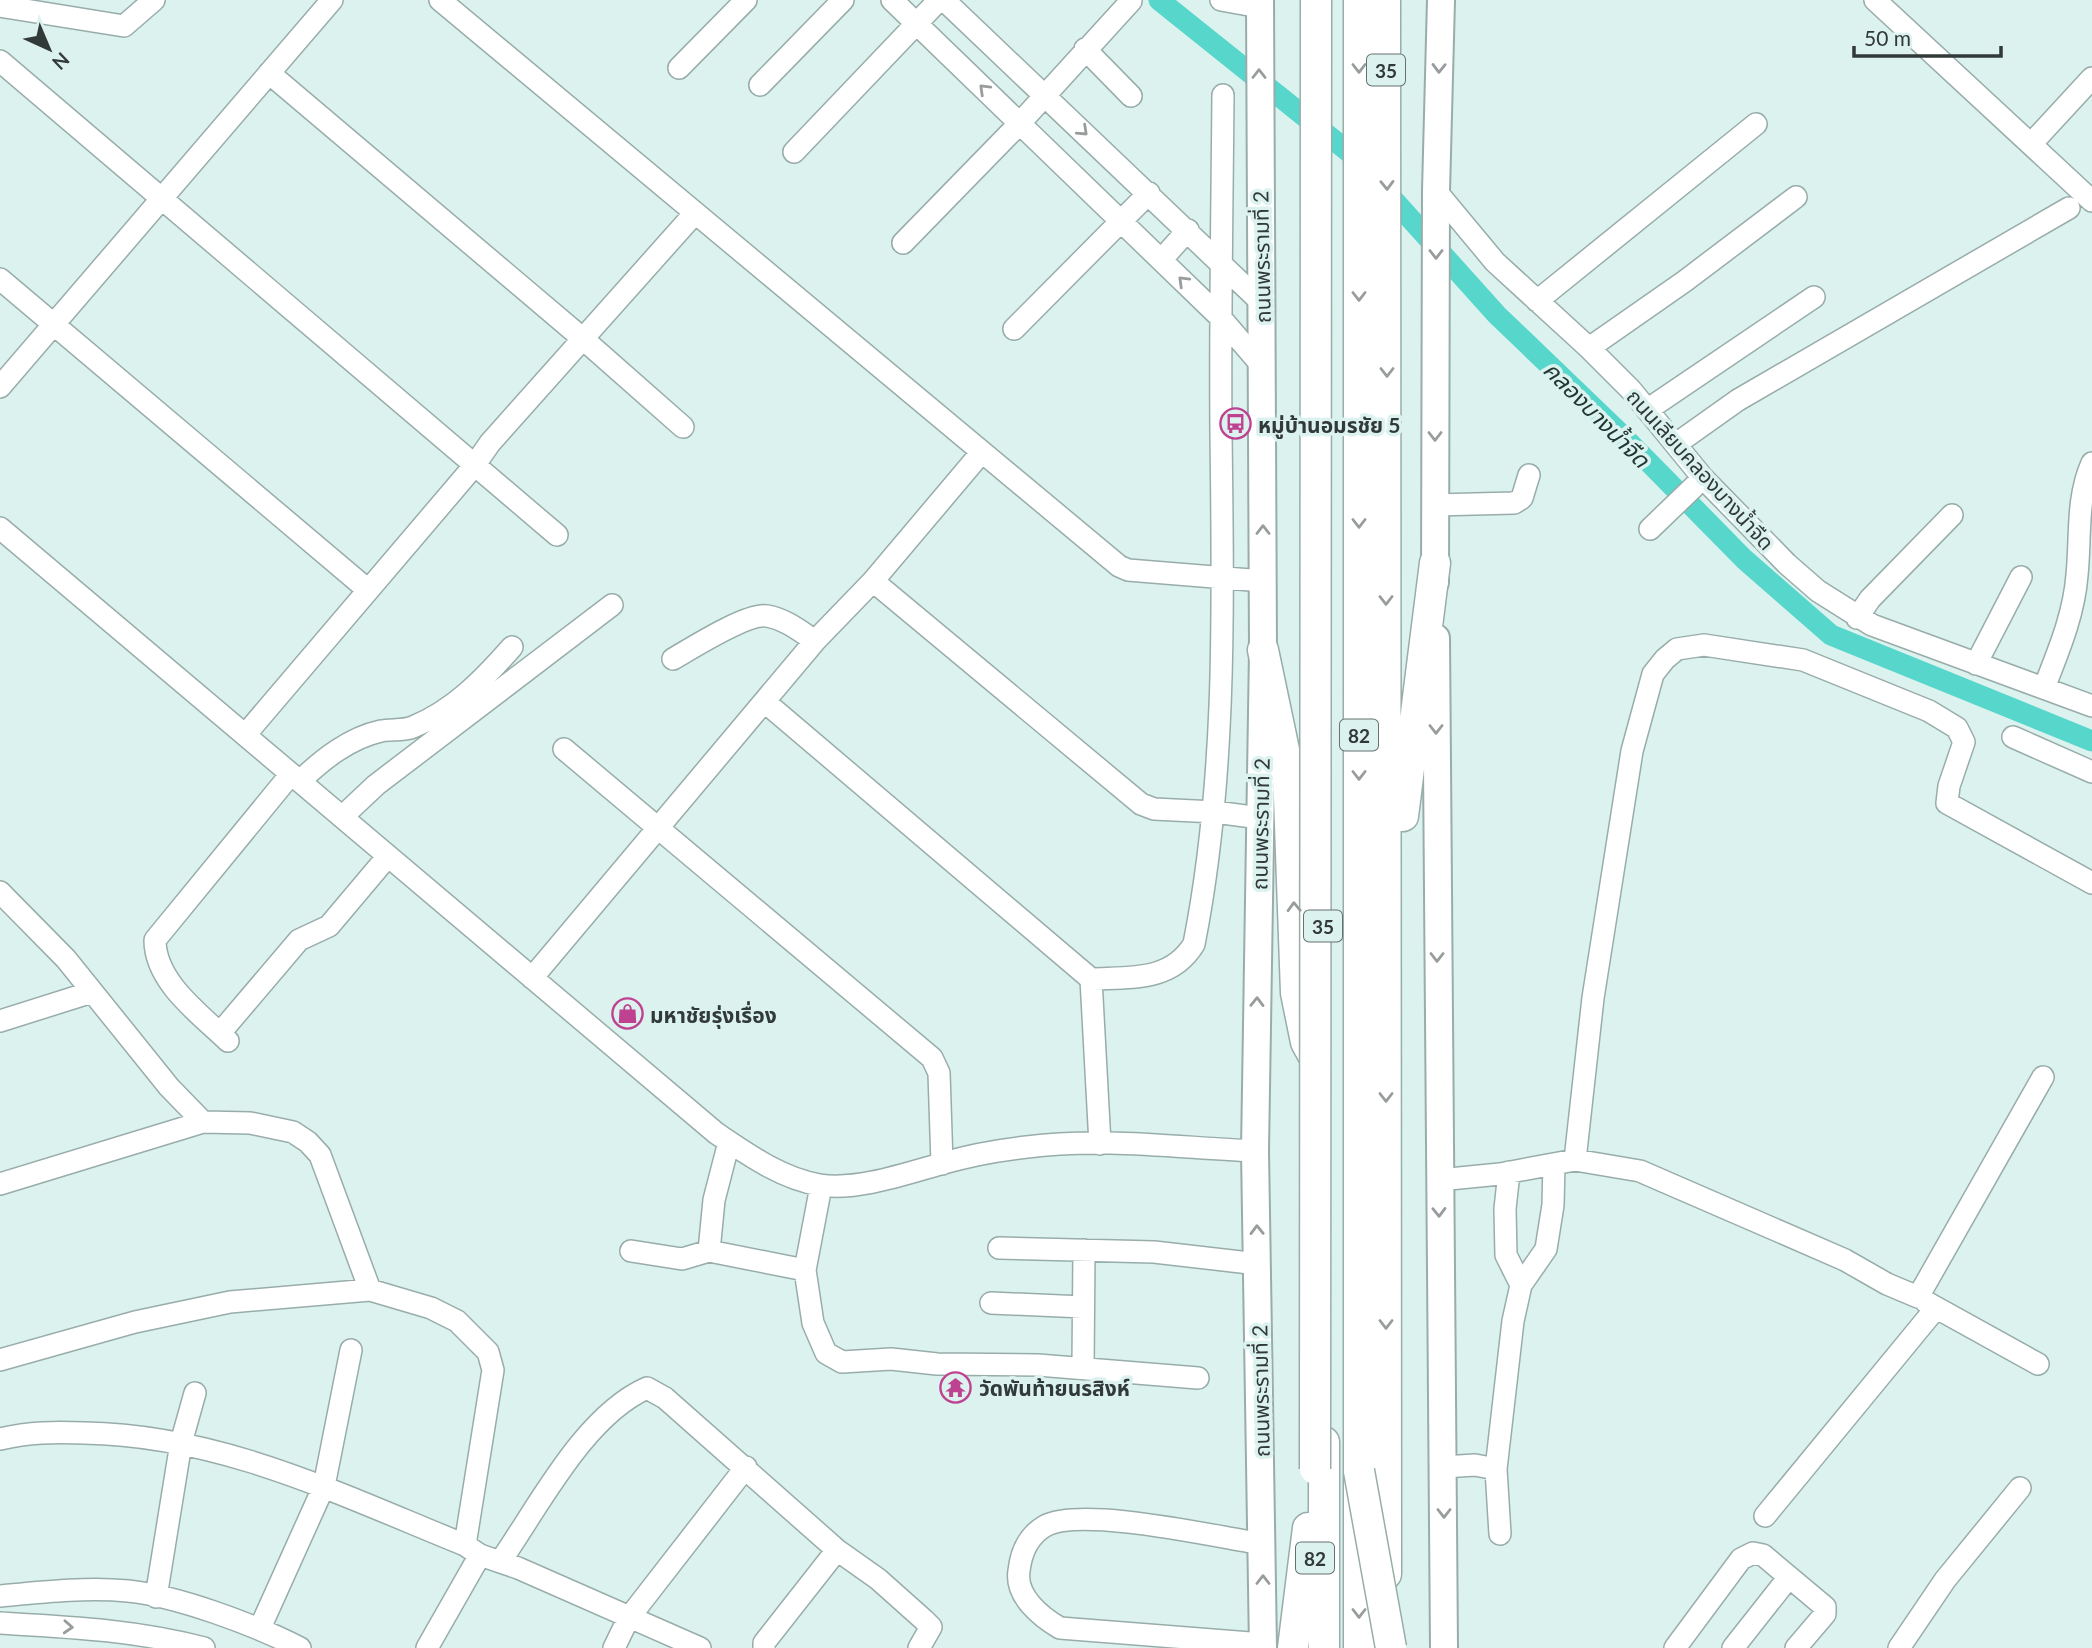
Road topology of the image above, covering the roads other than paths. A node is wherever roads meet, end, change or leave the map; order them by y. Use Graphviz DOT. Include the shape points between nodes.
graph roads {
  1 [pos="153,0"];
  2 [pos="332,0"];
  3 [pos="440,0"];
  4 [pos="746,0"];
  5 [pos="843,0"];
  6 [pos="892,0"];
  7 [pos="941,0"];
  8 [pos="1221,0"];
  9 [pos="1316,0"];
  10 [pos="1321,0"];
  11 [pos="1359,0"];
  12 [pos="1385,0"];
  13 [pos="1441,0"];
  14 [pos="1875,0"];
  15 [pos="1131,1"];
  16 [pos="1260,3"];
  17 [pos="0,6"];
  18 [pos="917,24"];
  19 [pos="1085,49"];
  20 [pos="0,61"];
  21 [pos="679,68"];
  22 [pos="269,74"];
  23 [pos="2092,78"];
  24 [pos="760,85"];
  25 [pos="1045,95"];
  26 [pos="1223,95"];
  27 [pos="1131,96"];
  28 [pos="1020,123"];
  29 [pos="1756,124"];
  30 [pos="2031,144"];
  31 [pos="794,152"];
  32 [pos="1149,193"];
  33 [pos="1796,197"];
  34 [pos="159,198"];
  35 [pos="2092,201"];
  36 [pos="1436,202"];
  37 [pos="2069,208"];
  38 [pos="695,213"];
  39 [pos="1123,222"];
  40 [pos="1188,230"];
  41 [pos="903,243"];
  42 [pos="1162,259"];
  43 [pos="1221,264"];
  44 [pos="0,279"];
  45 [pos="1814,297"];
  46 [pos="1537,302"];
  47 [pos="1262,303"];
  48 [pos="1220,317"];
  49 [pos="53,323"];
  50 [pos="1014,329"];
  51 [pos="582,338"];
  52 [pos="1590,348"];
  53 [pos="1263,367"];
  54 [pos="0,387"];
  55 [pos="1647,410"];
  56 [pos="683,426"];
  57 [pos="1676,444"];
  58 [pos="981,453"];
  59 [pos="2092,463"];
  60 [pos="474,466"];
  61 [pos="1529,475"];
  62 [pos="1697,483"];
  63 [pos="1434,505"];
  64 [pos="1952,515"];
  65 [pos="0,528"];
  66 [pos="1650,529"];
  67 [pos="558,534"];
  68 [pos="1435,563"];
  69 [pos="1223,576"];
  70 [pos="2021,577"];
  71 [pos="873,581"];
  72 [pos="1263,581"];
  73 [pos="368,590"];
  74 [pos="612,604"];
  75 [pos="1857,618"];
  76 [pos="815,641"];
  77 [pos="512,647"];
  78 [pos="1263,650"];
  79 [pos="673,659"];
  80 [pos="1976,664"];
  81 [pos="2044,688"];
  82 [pos="765,702"];
  83 [pos="2092,706"];
  84 [pos="245,735"];
  85 [pos="2012,737"];
  86 [pos="564,749"];
  87 [pos="2092,772"];
  88 [pos="295,778"];
  89 [pos="1215,812"];
  90 [pos="342,817"];
  91 [pos="1260,818"];
  92 [pos="657,829"];
  93 [pos="388,856"];
  94 [pos="2092,883"];
  95 [pos="0,892"];
  96 [pos="532,978"];
  97 [pos="1091,979"];
  98 [pos="92,992"];
  99 [pos="0,1021"];
  100 [pos="1386,1049"];
  101 [pos="1324,1066"];
  102 [pos="2043,1077"];
  103 [pos="202,1122"];
  104 [pos="729,1142"];
  105 [pos="1100,1144"];
  106 [pos="1255,1151"];
  107 [pos="1575,1160"];
  108 [pos="942,1164"];
  109 [pos="1554,1164"];
  110 [pos="1509,1172"];
  111 [pos="1439,1180"];
  112 [pos="0,1185"];
  113 [pos="821,1186"];
  114 [pos="999,1248"];
  115 [pos="1084,1250"];
  116 [pos="631,1251"];
  117 [pos="709,1251"];
  118 [pos="1258,1264"];
  119 [pos="805,1270"];
  120 [pos="1521,1285"];
  121 [pos="370,1290"];
  122 [pos="991,1303"];
  123 [pos="1927,1303"];
  124 [pos="1083,1307"];
  125 [pos="351,1350"];
  126 [pos="0,1360"];
  127 [pos="2038,1364"];
  128 [pos="1083,1368"];
  129 [pos="1198,1378"];
  130 [pos="195,1393"];
  131 [pos="0,1439"];
  132 [pos="181,1443"];
  133 [pos="746,1467"];
  134 [pos="1443,1467"];
  135 [pos="1315,1469"];
  136 [pos="1496,1469"];
  137 [pos="1359,1471"];
  138 [pos="324,1486"];
  139 [pos="2020,1488"];
  140 [pos="1765,1516"];
  141 [pos="1500,1534"];
  142 [pos="1264,1544"];
  143 [pos="837,1549"];
  144 [pos="482,1554"];
  145 [pos="1789,1577"];
  146 [pos="0,1596"];
  147 [pos="156,1597"];
  148 [pos="628,1619"];
  149 [pos="0,1623"];
  150 [pos="260,1628"];
  151 [pos="1263,1646"];
  152 [pos="204,1648"];
  153 [pos="300,1648"];
  154 [pos="427,1648"];
  155 [pos="614,1648"];
  156 [pos="700,1648"];
  157 [pos="764,1648"];
  158 [pos="919,1648"];
  159 [pos="1293,1648"];
  160 [pos="1315,1648"];
  161 [pos="1324,1648"];
  162 [pos="1359,1648"];
  163 [pos="1388,1648"];
  164 [pos="1444,1648"];
  165 [pos="1675,1648"];
  166 [pos="1733,1648"];
  167 [pos="1796,1648"];
  168 [pos="1899,1648"];
  1 -- 17 [label="street" via="124,26"];
  2 -- 22 [label="street"];
  3 -- 38 [label="street"];
  4 -- 21 [label="street"];
  5 -- 24 [label="street"];
  6 -- 18 [label="street"];
  7 -- 18 [label="street"];
  7 -- 25 [label="street"];
  8 -- 16 [label="street"];
  9 -- 135 [label="highway, 82, bridge"];
  10 -- 101 [label="highway, 35, bridge"];
  11 -- 137 [label="highway, 82, one-way"];
  12 -- 100 [label="highway, 35, one-way"];
  13 -- 36 [label="main road, one-way"];
  14 -- 30 [label="street"];
  15 -- 19 [label="street"];
  47 -- 16 [label="main road, ถนนพระรามที่ 2, one-way"];
  28 -- 18 [label="street, one-way"];
  18 -- 31 [label="street"];
  19 -- 25 [label="street"];
  19 -- 27 [label="street"];
  20 -- 34 [label="street"];
  22 -- 34 [label="street"];
  22 -- 51 [label="street"];
  23 -- 30 [label="street"];
  25 -- 28 [label="street"];
  25 -- 32 [label="street, one-way"];
  26 -- 43 [label="street"];
  28 -- 39 [label="street"];
  28 -- 41 [label="street"];
  29 -- 46 [label="street"];
  30 -- 35 [label="street"];
  32 -- 39 [label="street"];
  32 -- 40 [label="street"];
  33 -- 52 [label="street"];
  34 -- 49 [label="street"];
  34 -- 60 [label="street"];
  36 -- 46 [label="street, ถนนเลียบคลองบางน้ำจืด"];
  36 -- 63 [label="main road, one-way"];
  37 -- 57 [label="street" via="1738,401"];
  38 -- 51 [label="street"];
  38 -- 58 [label="street"];
  39 -- 42 [label="street"];
  39 -- 50 [label="street"];
  40 -- 42 [label="street"];
  40 -- 43 [label="street"];
  48 -- 42 [label="street, one-way"];
  43 -- 47 [label="street"];
  43 -- 48 [label="street"];
  44 -- 49 [label="street"];
  45 -- 55 [label="street"];
  46 -- 52 [label="street, ถนนเลียบคลองบางน้ำจืด"];
  47 -- 53 [label="main road, ถนนพระรามที่ 2"];
  48 -- 53 [label="street"];
  48 -- 69 [label="street"];
  49 -- 54 [label="street"];
  49 -- 73 [label="street"];
  51 -- 56 [label="street"];
  51 -- 60 [label="street"];
  52 -- 55 [label="street, ถนนเลียบคลองบางน้ำจืด"];
  72 -- 53 [label="main road, ถนนพระรามที่ 2, one-way"];
  55 -- 57 [label="street, ถนนเลียบคลองบางน้ำจืด"];
  57 -- 62 [label="street, ถนนเลียบคลองบางน้ำจืด"];
  58 -- 69 [label="street" via="1119,566"];
  58 -- 71 [label="street"];
  59 -- 81 [label="street" via="2082,493 2077,576 2067,627"];
  60 -- 67 [label="street"];
  60 -- 73 [label="street"];
  61 -- 63 [label="street" via="1522,498 1514,503"];
  62 -- 66 [label="street"];
  62 -- 75 [label="street, ถนนเลียบคลองบางน้ำจืด" via="1787,564"];
  63 -- 68 [label="main road"];
  64 -- 75 [label="street"];
  65 -- 84 [label="street"];
  68 -- 100 [label="highway" via="1408,763"];
  68 -- 111 [label="main road, one-way"];
  69 -- 72 [label="street"];
  69 -- 89 [label="street"];
  70 -- 80 [label="street"];
  71 -- 76 [label="street"];
  71 -- 89 [label="street" via="1141,804 1154,809"];
  72 -- 78 [label="main road, ถนนพระรามที่ 2"];
  73 -- 84 [label="street"];
  74 -- 90 [label="street" via="376,785"];
  75 -- 80 [label="street, ถนนเลียบคลองบางน้ำจืด"];
  76 -- 79 [label="street" via="786,622 764,615 721,631"];
  76 -- 82 [label="street"];
  77 -- 88 [label="street" via="480,684 443,713 344,747"];
  78 -- 91 [label="main road, ถนนพระรามที่ 2"];
  101 -- 78 [label="highway, one-way" via="1306,1042 1296,993 1289,769"];
  80 -- 81 [label="street, ถนนเลียบคลองบางน้ำจืด"];
  81 -- 83 [label="street, ถนนเลียบคลองบางน้ำจืด"];
  82 -- 92 [label="street"];
  82 -- 97 [label="street"];
  84 -- 88 [label="street"];
  85 -- 87 [label="street"];
  86 -- 92 [label="street"];
  88 -- 90 [label="street"];
  88 -- 93 [label="street" via="155,940 158,962 176,991 224,1037 299,940 329,926"];
  89 -- 91 [label="street"];
  89 -- 97 [label="street" via="1194,944 1185,959 1150,977"];
  90 -- 93 [label="street"];
  106 -- 91 [label="main road, ถนนพระรามที่ 2, one-way"];
  92 -- 96 [label="street"];
  92 -- 108 [label="street" via="932,1058 939,1073"];
  93 -- 96 [label="street"];
  94 -- 107 [label="street" via="1947,803 1964,742 1957,728 1929,711 1803,660 1704,645 1677,649 1653,674 1632,751 1593,998"];
  95 -- 98 [label="street"];
  96 -- 104 [label="street"];
  97 -- 105 [label="street"];
  98 -- 99 [label="street"];
  98 -- 103 [label="street"];
  100 -- 163 [label="highway, 35, one-way"];
  101 -- 161 [label="highway, 35"];
  102 -- 123 [label="street"];
  103 -- 112 [label="street"];
  103 -- 121 [label="street" via="250,1123 293,1132 308,1142 320,1155"];
  104 -- 113 [label="street" via="793,1178"];
  104 -- 117 [label="street" via="714,1200"];
  105 -- 106 [label="street"];
  105 -- 108 [label="street" via="1029,1146"];
  118 -- 106 [label="main road, ถนนพระรามที่ 2, one-way"];
  107 -- 109 [label="street"];
  107 -- 123 [label="street" via="1640,1171 1845,1260"];
  108 -- 113 [label="street" via="915,1173"];
  109 -- 110 [label="street"];
  109 -- 120 [label="street" via="1546,1249"];
  110 -- 111 [label="street"];
  110 -- 120 [label="street" via="1506,1255"];
  111 -- 134 [label="main road, one-way"];
  113 -- 119 [label="street"];
  114 -- 115 [label="street"];
  115 -- 118 [label="street" via="1154,1252"];
  115 -- 124 [label="street"];
  116 -- 117 [label="street" via="682,1259"];
  117 -- 119 [label="street"];
  118 -- 142 [label="main road, ถนนพระรามที่ 2"];
  119 -- 128 [label="street" via="813,1323 826,1353 842,1362 891,1359"];
  120 -- 136 [label="street" via="1507,1359"];
  121 -- 126 [label="street" via="230,1302 135,1322"];
  121 -- 144 [label="street" via="431,1308 457,1321 488,1352 493,1370 481,1429"];
  122 -- 124 [label="street"];
  123 -- 127 [label="street"];
  123 -- 140 [label="street"];
  124 -- 128 [label="street"];
  125 -- 138 [label="street"];
  128 -- 129 [label="street"];
  130 -- 132 [label="street"];
  131 -- 132 [label="street" via="29,1432 121,1434"];
  132 -- 138 [label="street" via="250,1459"];
  132 -- 147 [label="street"];
  133 -- 143 [label="street"];
  133 -- 144 [label="street" via="647,1388 624,1398 591,1429"];
  133 -- 148 [label="street"];
  134 -- 136 [label="street"];
  134 -- 164 [label="main road, one-way"];
  135 -- 159 [label="highway"];
  135 -- 160 [label="highway, 82"];
  136 -- 141 [label="street"];
  137 -- 162 [label="highway, 82, one-way, bridge"];
  137 -- 163 [label="highway, bridge"];
  138 -- 144 [label="street"];
  138 -- 150 [label="street"];
  139 -- 168 [label="street" via="1945,1580"];
  151 -- 142 [label="main road, ถนนพระรามที่ 2, one-way"];
  142 -- 151 [label="street" via="1086,1518 1045,1526 1029,1539 1018,1576 1033,1608 1060,1628"];
  143 -- 157 [label="street"];
  143 -- 158 [label="street" via="931,1627"];
  144 -- 148 [label="street"];
  144 -- 154 [label="street"];
  145 -- 165 [label="street" via="1760,1553 1748,1554"];
  145 -- 166 [label="street"];
  145 -- 167 [label="street" via="1826,1611"];
  146 -- 147 [label="street" via="128,1591"];
  147 -- 150 [label="street"];
  148 -- 155 [label="street"];
  148 -- 156 [label="street"];
  149 -- 152 [label="street, one-way" via="84,1627 157,1636"];
  150 -- 153 [label="street"];
}
